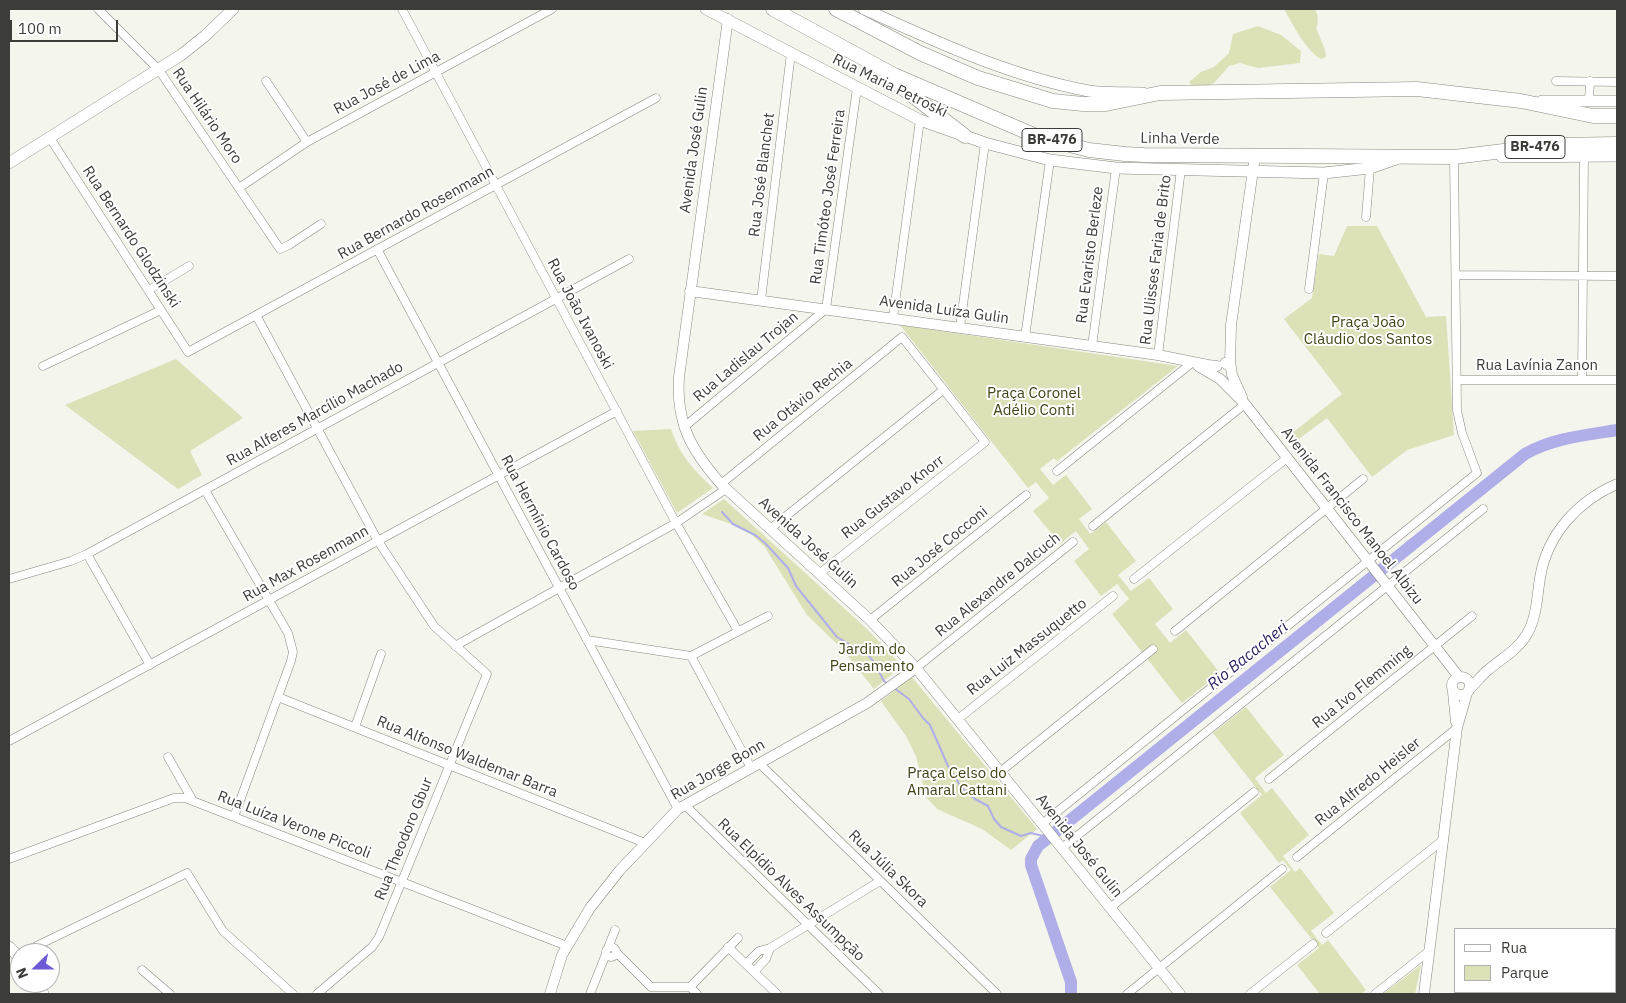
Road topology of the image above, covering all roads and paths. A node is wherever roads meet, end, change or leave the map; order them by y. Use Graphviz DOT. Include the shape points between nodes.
graph roads {
  1 [pos="98,9"];
  2 [pos="233,9"];
  3 [pos="240,9"];
  4 [pos="402,9"];
  5 [pos="552,9"];
  6 [pos="706,9"];
  7 [pos="773,9"];
  8 [pos="836,9"];
  9 [pos="864,9"];
  10 [pos="728,20"];
  11 [pos="218,24"];
  12 [pos="791,53"];
  13 [pos="864,59"];
  14 [pos="159,70"];
  15 [pos="435,72"];
  16 [pos="266,80"];
  17 [pos="1556,81"];
  18 [pos="1590,82"];
  19 [pos="1617,82"];
  20 [pos="857,88"];
  21 [pos="1160,94"];
  22 [pos="656,98"];
  23 [pos="1521,101"];
  24 [pos="1590,101"];
  25 [pos="1617,101"];
  26 [pos="1617,116"];
  27 [pos="920,120"];
  28 [pos="964,136"];
  29 [pos="50,138"];
  30 [pos="307,142"];
  31 [pos="985,143"];
  32 [pos="1617,144"];
  33 [pos="1255,156"];
  34 [pos="1584,156"];
  35 [pos="1617,156"];
  36 [pos="1400,157"];
  37 [pos="1454,158"];
  38 [pos="1050,160"];
  39 [pos="9,163"];
  40 [pos="1116,168"];
  41 [pos="1370,168"];
  42 [pos="1181,169"];
  43 [pos="1253,171"];
  44 [pos="1324,173"];
  45 [pos="496,185"];
  46 [pos="239,188"];
  47 [pos="1366,217"];
  48 [pos="321,224"];
  49 [pos="377,249"];
  50 [pos="629,259"];
  51 [pos="189,266"];
  52 [pos="1456,274"];
  53 [pos="1583,276"];
  54 [pos="1617,276"];
  55 [pos="1309,289"];
  56 [pos="149,290"];
  57 [pos="690,290"];
  58 [pos="556,299"];
  59 [pos="761,300"];
  60 [pos="826,309"];
  61 [pos="161,310"];
  62 [pos="256,315"];
  63 [pos="893,318"];
  64 [pos="960,328"];
  65 [pos="1026,336"];
  66 [pos="1092,346"];
  67 [pos="188,352"];
  68 [pos="1158,355"];
  69 [pos="1193,362"];
  70 [pos="438,363"];
  71 [pos="43,366"];
  72 [pos="1225,367"];
  73 [pos="1218,378"];
  74 [pos="1457,380"];
  75 [pos="1582,380"];
  76 [pos="1617,380"];
  77 [pos="943,390"];
  78 [pos="1245,404"];
  79 [pos="617,412"];
  80 [pos="684,427"];
  81 [pos="318,429"];
  82 [pos="1287,458"];
  83 [pos="1057,471"];
  84 [pos="499,476"];
  85 [pos="1363,479"];
  86 [pos="1617,484"];
  87 [pos="723,486"];
  88 [pos="205,490"];
  89 [pos="1026,495"];
  90 [pos="1327,508"];
  91 [pos="1483,509"];
  92 [pos="676,523"];
  93 [pos="1093,526"];
  94 [pos="770,529"];
  95 [pos="378,541"];
  96 [pos="1073,542"];
  97 [pos="87,554"];
  98 [pos="1369,562"];
  99 [pos="819,574"];
  100 [pos="9,579"];
  101 [pos="1134,579"];
  102 [pos="1385,583"];
  103 [pos="559,588"];
  104 [pos="1113,596"];
  105 [pos="269,600"];
  106 [pos="768,616"];
  107 [pos="1472,616"];
  108 [pos="870,620"];
  109 [pos="738,631"];
  110 [pos="1175,631"];
  111 [pos="587,640"];
  112 [pos="455,646"];
  113 [pos="1434,646"];
  114 [pos="1153,649"];
  115 [pos="381,654"];
  116 [pos="692,656"];
  117 [pos="150,665"];
  118 [pos="916,668"];
  119 [pos="1488,670"];
  120 [pos="1457,683"];
  121 [pos="1468,691"];
  122 [pos="278,697"];
  123 [pos="958,719"];
  124 [pos="354,727"];
  125 [pos="1457,728"];
  126 [pos="9,742"];
  127 [pos="168,758"];
  128 [pos="450,765"];
  129 [pos="756,766"];
  130 [pos="1000,772"];
  131 [pos="1269,779"];
  132 [pos="1254,792"];
  133 [pos="193,801"];
  134 [pos="682,807"];
  135 [pos="234,817"];
  136 [pos="1044,826"];
  137 [pos="1443,840"];
  138 [pos="646,842"];
  139 [pos="1060,845"];
  140 [pos="1297,857"];
  141 [pos="9,859"];
  142 [pos="1282,869"];
  143 [pos="880,881"];
  144 [pos="401,882"];
  145 [pos="1110,908"];
  146 [pos="808,925"];
  147 [pos="615,930"];
  148 [pos="1326,933"];
  149 [pos="738,938"];
  150 [pos="44,943"];
  151 [pos="1312,944"];
  152 [pos="567,946"];
  153 [pos="728,947"];
  154 [pos="770,948"];
  155 [pos="607,951"];
  156 [pos="1429,951"];
  157 [pos="746,964"];
  158 [pos="1159,968"];
  159 [pos="142,970"];
  160 [pos="754,972"];
  161 [pos="690,987"];
  162 [pos="650,991"];
  163 [pos="170,994"];
  164 [pos="293,994"];
  165 [pos="317,994"];
  166 [pos="550,994"];
  167 [pos="590,994"];
  168 [pos="697,994"];
  169 [pos="777,994"];
  170 [pos="879,994"];
  171 [pos="997,994"];
  172 [pos="1127,994"];
  173 [pos="1180,994"];
  174 [pos="1250,994"];
  175 [pos="1375,994"];
  176 [pos="1424,994"];
  1 -- 14 [label="street, Rua Hilário Moro"];
  2 -- 11 [label="main road"];
  3 -- 11 [label="street"];
  4 -- 15 [label="street, Rua João Ivanoski"];
  5 -- 15 [label="street, Rua José de Lima"];
  6 -- 10 [label="main road, Rua Maria Petroski"];
  7 -- 13 [label="highway, Linha Verde / BR-476"];
  8 -- 21 [label="highway" via="920,53 978,78 1053,101 1106,104"];
  9 -- 21 [label="main road" via="959,52 1045,80 1091,91"];
  10 -- 12 [label="main road, Rua Maria Petroski"];
  10 -- 57 [label="street, Avenida José Gulin"];
  11 -- 14 [label="main road" via="194,46"];
  12 -- 20 [label="main road, Rua Maria Petroski"];
  12 -- 59 [label="street, Rua José Blanchet"];
  13 -- 28 [label="highway"];
  13 -- 33 [label="highway, Linha Verde / BR-476" via="1036,136 1068,145 1125,154"];
  14 -- 29 [label="main road"];
  14 -- 46 [label="street, Rua Hilário Moro"];
  15 -- 30 [label="street, Rua José de Lima"];
  15 -- 45 [label="street, Rua João Ivanoski"];
  16 -- 30 [label="street"];
  17 -- 18 [label="street"];
  18 -- 19 [label="street"];
  18 -- 24 [label="street"];
  20 -- 27 [label="main road, Rua Maria Petroski"];
  20 -- 60 [label="street, Rua Timóteo José Ferreira"];
  21 -- 23 [label="highway" via="1417,89"];
  22 -- 45 [label="street, Rua Bernardo Rosenmann"];
  23 -- 24 [label="main road"];
  23 -- 26 [label="highway" via="1593,116"];
  24 -- 25 [label="main road"];
  27 -- 28 [label="main road, Rua Maria Petroski"];
  27 -- 63 [label="street"];
  28 -- 31 [label="main road, Rua Maria Petroski"];
  29 -- 39 [label="main road"];
  29 -- 56 [label="street, Rua Bernardo Glodzinski"];
  30 -- 46 [label="street, Rua José de Lima"];
  31 -- 38 [label="main road, Rua Maria Petroski"];
  31 -- 64 [label="street"];
  32 -- 37 [label="highway, Linha Verde / BR-476" via="1553,145"];
  33 -- 36 [label="highway, Linha Verde / BR-476"];
  33 -- 43 [label="street, Avenida Francisco Manoel Albizu"];
  34 -- 35 [label="main road"];
  34 -- 37 [label="main road"];
  34 -- 53 [label="street"];
  36 -- 37 [label="highway, Linha Verde / BR-476"];
  36 -- 41 [label="main road, Rua Maria Petroski"];
  37 -- 52 [label="street"];
  38 -- 40 [label="main road, Rua Maria Petroski"];
  38 -- 65 [label="street"];
  40 -- 42 [label="main road, Rua Maria Petroski"];
  40 -- 66 [label="street, Rua Evaristo Berleze"];
  41 -- 44 [label="main road, Rua Maria Petroski"];
  41 -- 47 [label="street"];
  42 -- 43 [label="main road, Rua Maria Petroski"];
  42 -- 68 [label="street, Rua Ulisses Faria de Brito"];
  43 -- 44 [label="main road, Rua Maria Petroski"];
  43 -- 72 [label="street, Avenida Francisco Manoel Albizu"];
  44 -- 55 [label="street"];
  45 -- 49 [label="street, Rua Bernardo Rosenmann"];
  45 -- 58 [label="street, Rua João Ivanoski"];
  46 -- 48 [label="street, Rua Hilário Moro" via="280,249"];
  49 -- 62 [label="street, Rua Bernardo Rosenmann"];
  49 -- 70 [label="street, Rua Hermínio Cardoso"];
  50 -- 58 [label="street, Rua Alferes Marcílio Machado"];
  51 -- 56 [label="street"];
  52 -- 53 [label="street"];
  52 -- 74 [label="street"];
  53 -- 54 [label="street"];
  53 -- 75 [label="street"];
  56 -- 61 [label="street, Rua Bernardo Glodzinski"];
  57 -- 59 [label="street, Avenida Luíza Gulin"];
  57 -- 80 [label="street, Avenida José Gulin" via="678,387 678,406"];
  58 -- 70 [label="street, Rua Alferes Marcílio Machado"];
  58 -- 79 [label="street, Rua João Ivanoski"];
  59 -- 60 [label="street, Avenida Luíza Gulin"];
  60 -- 63 [label="street, Avenida Luíza Gulin"];
  60 -- 80 [label="street, Rua Ladislau Trojan"];
  61 -- 67 [label="street, Rua Bernardo Glodzinski"];
  61 -- 71 [label="street"];
  62 -- 67 [label="street, Rua Bernardo Rosenmann"];
  62 -- 81 [label="street"];
  63 -- 64 [label="street, Avenida Luíza Gulin"];
  64 -- 65 [label="street, Avenida Luíza Gulin"];
  65 -- 66 [label="street, Avenida Luíza Gulin"];
  66 -- 68 [label="street, Avenida Luíza Gulin"];
  68 -- 69 [label="street, Avenida Luíza Gulin"];
  69 -- 72 [label="street, Avenida Luíza Gulin"];
  69 -- 73 [label="street, Avenida Luíza Gulin"];
  69 -- 83 [label="street"];
  70 -- 81 [label="street, Rua Alferes Marcílio Machado"];
  70 -- 84 [label="street, Rua Hermínio Cardoso"];
  72 -- 73 [label="street" via="1215,371"];
  72 -- 73 [label="street" via="1228,379"];
  72 -- 78 [label="street, Avenida Francisco Manoel Albizu"];
  73 -- 78 [label="street, Avenida Francisco Manoel Albizu"];
  74 -- 75 [label="street, Rua Lavínia Zanon"];
  74 -- 98 [label="street" via="1459,421 1476,473"];
  75 -- 76 [label="street, Rua Lavínia Zanon"];
  77 -- 87 [label="street, Rua Otávio Rechia" via="902,337"];
  77 -- 94 [label="street"];
  77 -- 99 [label="street, Rua Gustavo Knorr" via="985,442"];
  78 -- 82 [label="street, Avenida Francisco Manoel Albizu"];
  78 -- 93 [label="street"];
  79 -- 84 [label="street, Rua Max Rosenmann"];
  79 -- 92 [label="street, Rua João Ivanoski"];
  80 -- 87 [label="street, Avenida José Gulin" via="702,461"];
  81 -- 88 [label="street, Rua Alferes Marcílio Machado"];
  81 -- 95 [label="street"];
  82 -- 90 [label="street, Avenida Francisco Manoel Albizu"];
  82 -- 101 [label="street"];
  84 -- 95 [label="street, Rua Max Rosenmann"];
  84 -- 103 [label="street, Rua Hermínio Cardoso"];
  85 -- 90 [label="street"];
  86 -- 119 [label="street" via="1587,501 1563,525 1542,566 1528,633"];
  87 -- 92 [label="street, Rua Otávio Rechia"];
  87 -- 94 [label="street, Avenida José Gulin"];
  88 -- 97 [label="street, Rua Alferes Marcílio Machado"];
  88 -- 105 [label="street"];
  89 -- 108 [label="street, Rua José Cocconi"];
  90 -- 98 [label="street, Avenida Francisco Manoel Albizu"];
  90 -- 110 [label="street"];
  91 -- 102 [label="street"];
  92 -- 103 [label="street, Rua Otávio Rechia"];
  92 -- 109 [label="street, Rua João Ivanoski"];
  94 -- 99 [label="street, Avenida José Gulin"];
  95 -- 105 [label="street, Rua Max Rosenmann"];
  95 -- 112 [label="street" via="438,631"];
  96 -- 118 [label="street, Rua Alexandre Dalcuch"];
  97 -- 100 [label="street, Rua Alferes Marcílio Machado"];
  97 -- 117 [label="street"];
  98 -- 102 [label="street, Avenida Francisco Manoel Albizu"];
  98 -- 136 [label="street"];
  99 -- 108 [label="street, Avenida José Gulin"];
  102 -- 113 [label="street, Avenida Francisco Manoel Albizu"];
  102 -- 139 [label="street"];
  103 -- 111 [label="street, Rua Hermínio Cardoso"];
  103 -- 112 [label="street, Rua Otávio Rechia"];
  104 -- 123 [label="street, Rua Luiz Massuquetto"];
  105 -- 117 [label="street, Rua Max Rosenmann"];
  105 -- 122 [label="street" via="288,633 292,652"];
  106 -- 109 [label="street"];
  107 -- 113 [label="street, Rua Ivo Flemming"];
  108 -- 118 [label="street, Avenida José Gulin"];
  109 -- 116 [label="street"];
  111 -- 116 [label="street"];
  111 -- 134 [label="street, Rua Hermínio Cardoso"];
  112 -- 128 [label="street, Rua Theodoro Gbur" via="487,674"];
  113 -- 120 [label="street, Avenida Francisco Manoel Albizu"];
  113 -- 131 [label="street, Rua Ivo Flemming"];
  114 -- 130 [label="street"];
  115 -- 124 [label="street"];
  116 -- 129 [label="street, Rua Júlia Skora"];
  117 -- 126 [label="street, Rua Max Rosenmann"];
  118 -- 123 [label="street, Avenida José Gulin"];
  118 -- 129 [label="street, Rua Jorge Bonn" via="867,702"];
  119 -- 120 [label="street"];
  119 -- 121 [label="street"];
  120 -- 121 [label="street, Avenida Francisco Manoel Albizu" via="1468,681"];
  120 -- 121 [label="street" via="1459,695"];
  120 -- 125 [label="street"];
  121 -- 125 [label="street"];
  122 -- 124 [label="street, Rua Alfonso Waldemar Barra"];
  122 -- 135 [label="street"];
  123 -- 130 [label="street, Avenida José Gulin"];
  124 -- 128 [label="street, Rua Alfonso Waldemar Barra"];
  125 -- 137 [label="street"];
  125 -- 140 [label="street, Rua Alfredo Heisler"];
  127 -- 133 [label="street"];
  128 -- 138 [label="street, Rua Alfonso Waldemar Barra"];
  128 -- 144 [label="street, Rua Theodoro Gbur"];
  129 -- 134 [label="street, Rua Jorge Bonn"];
  129 -- 143 [label="street, Rua Júlia Skora"];
  130 -- 136 [label="street, Avenida José Gulin"];
  132 -- 145 [label="street"];
  133 -- 135 [label="street, Rua Luíza Verone Piccoli"];
  133 -- 141 [label="street, Rua Luíza Verone Piccoli" via="174,798"];
  134 -- 138 [label="street, Rua Jorge Bonn"];
  134 -- 146 [label="street, Rua Elpídio Alves Assumpção"];
  135 -- 144 [label="street, Rua Luíza Verone Piccoli"];
  136 -- 139 [label="street, Avenida José Gulin"];
  137 -- 148 [label="street"];
  137 -- 156 [label="street"];
  138 -- 152 [label="street, Rua Jorge Bonn" via="600,894"];
  139 -- 145 [label="street, Avenida José Gulin"];
  142 -- 158 [label="street"];
  143 -- 146 [label="street"];
  143 -- 171 [label="street, Rua Júlia Skora"];
  144 -- 152 [label="street, Rua Luíza Verone Piccoli"];
  144 -- 165 [label="street, Rua Theodoro Gbur" via="372,947"];
  145 -- 158 [label="street, Avenida José Gulin"];
  146 -- 154 [label="street"];
  146 -- 170 [label="street, Rua Elpídio Alves Assumpção"];
  147 -- 155 [label="street"];
  149 -- 153 [label="street"];
  150 -- 164 [label="street" via="187,873 223,931"];
  151 -- 174 [label="street"];
  152 -- 166 [label="street, Rua Jorge Bonn"];
  153 -- 157 [label="street"];
  153 -- 161 [label="street"];
  154 -- 157 [label="street" via="759,951"];
  154 -- 160 [label="street" via="766,959"];
  155 -- 162 [label="street" via="612,956 616,952"];
  155 -- 167 [label="street"];
  156 -- 175 [label="street"];
  156 -- 176 [label="street"];
  157 -- 160 [label="street"];
  158 -- 172 [label="street"];
  158 -- 173 [label="street, Avenida José Gulin"];
  159 -- 163 [label="street"];
  160 -- 169 [label="street"];
  161 -- 162 [label="street"];
  161 -- 168 [label="street"];
}
